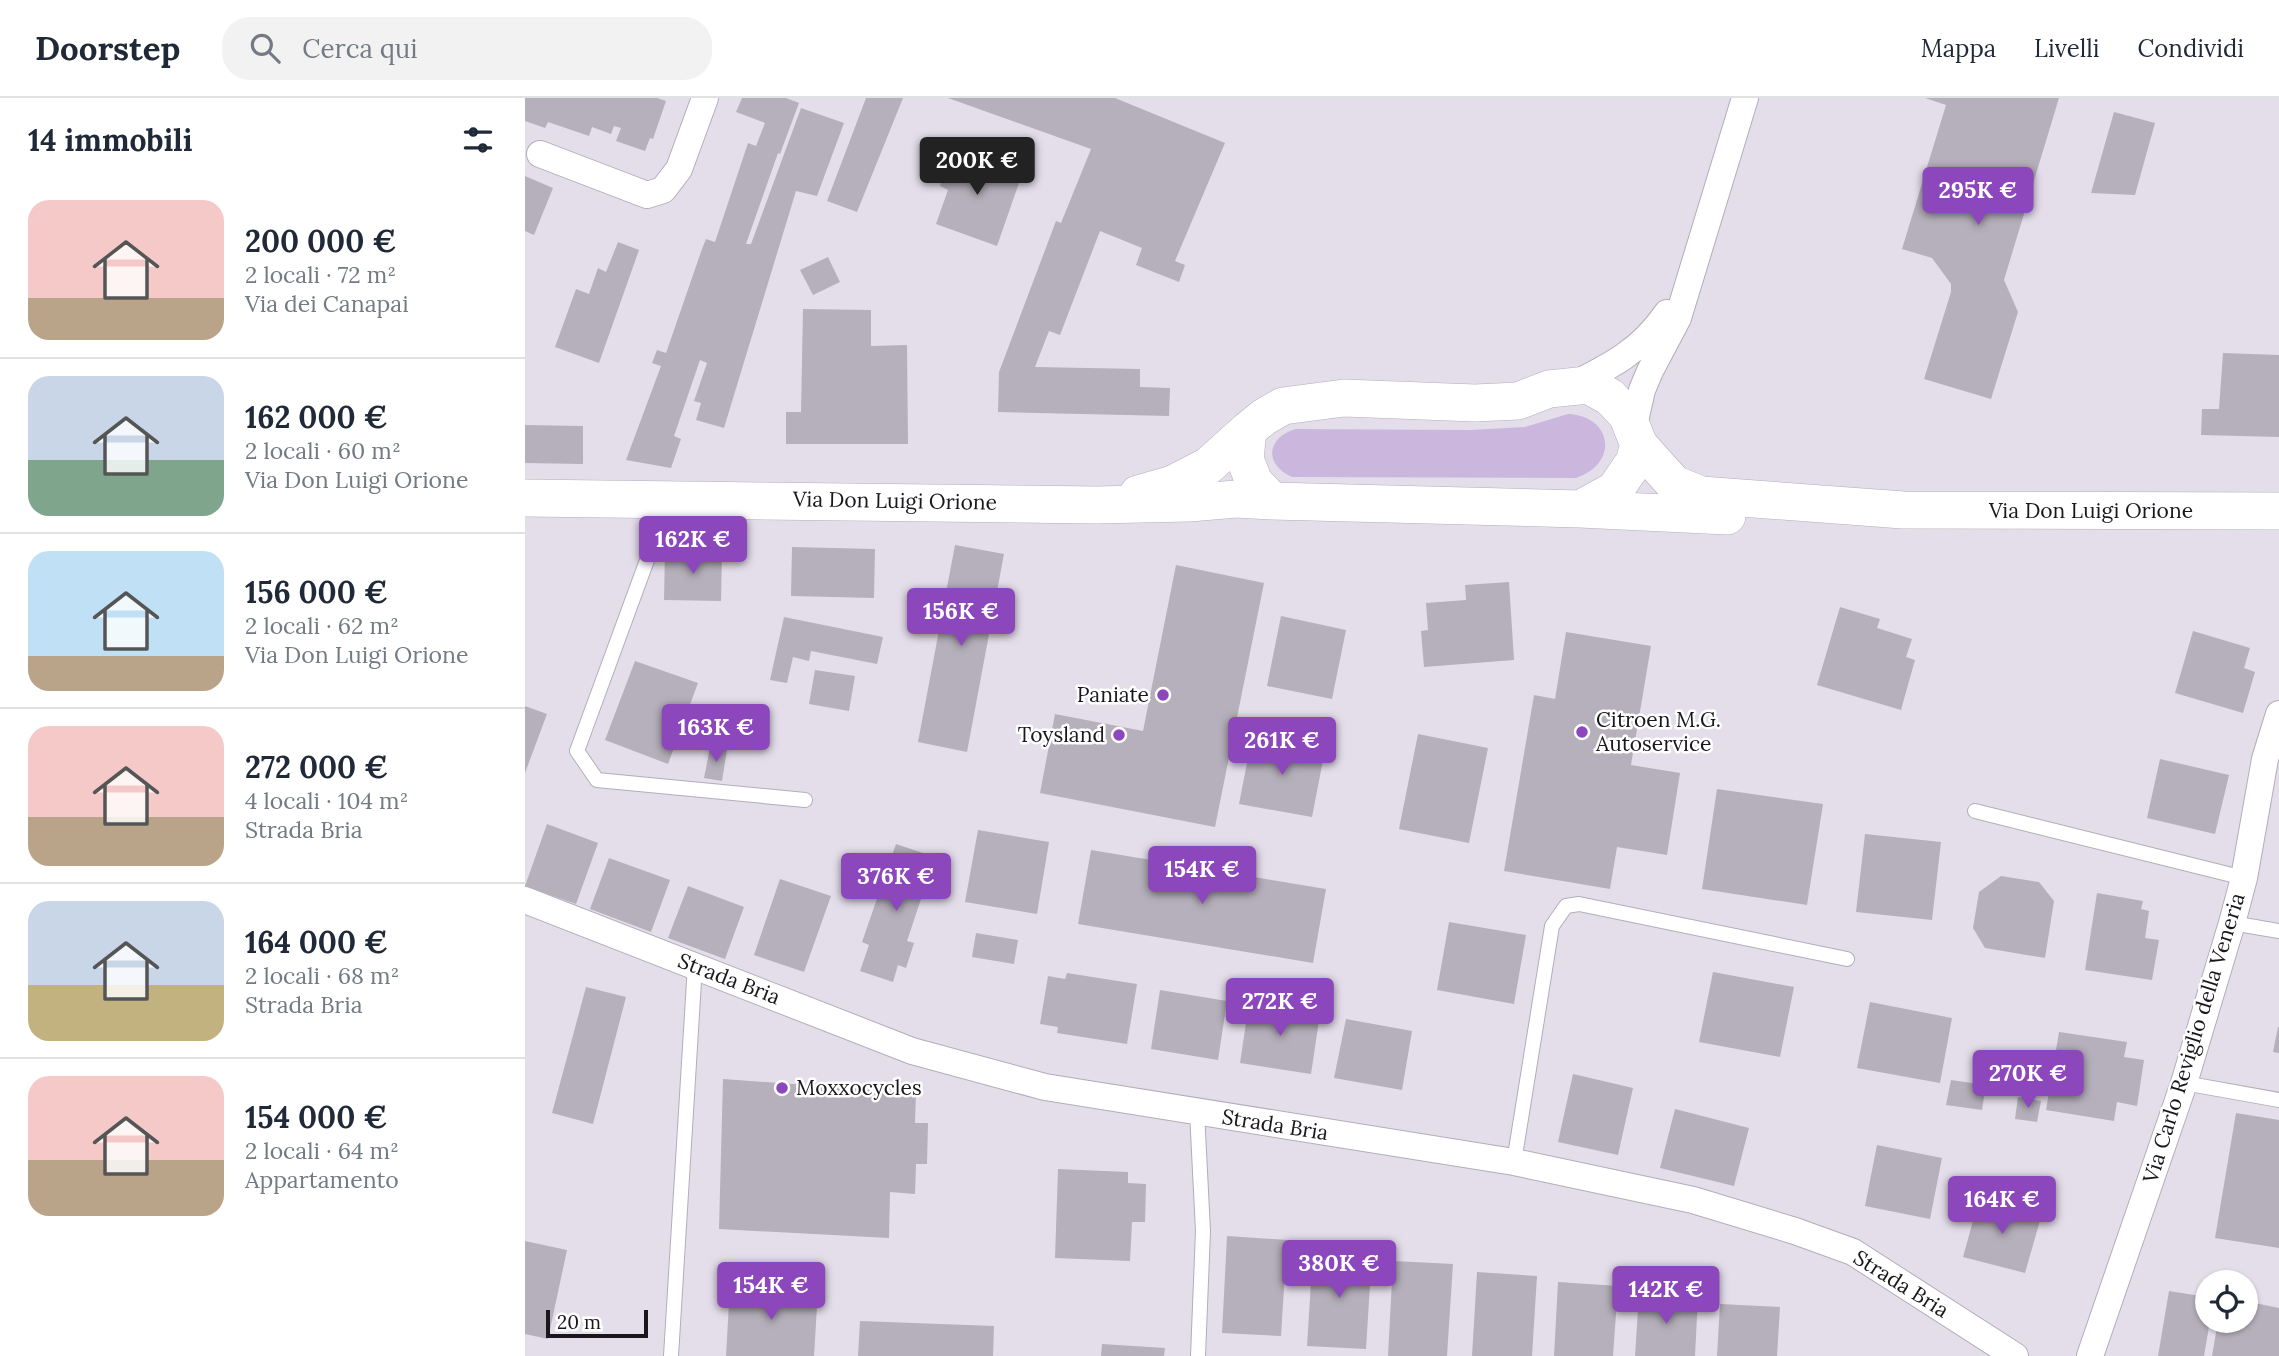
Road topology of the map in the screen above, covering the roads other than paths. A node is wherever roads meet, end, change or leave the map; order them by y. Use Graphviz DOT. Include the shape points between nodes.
graph roads {
  1 [pos="705,98"];
  2 [pos="1745,98"];
  3 [pos="540,154"];
  4 [pos="1690,280"];
  5 [pos="1570,387"];
  6 [pos="1248,430"];
  7 [pos="1636,438"];
  8 [pos="525,498"];
  9 [pos="669,499"];
  10 [pos="1272,501"];
  11 [pos="1097,505"];
  12 [pos="1580,509"];
  13 [pos="1903,510"];
  14 [pos="2279,511"];
  15 [pos="2279,714"];
  16 [pos="805,800"];
  17 [pos="1975,811"];
  18 [pos="2244,878"];
  19 [pos="525,900"];
  20 [pos="2232,923"];
  21 [pos="2279,931"];
  22 [pos="1847,959"];
  23 [pos="695,965"];
  24 [pos="2184,1083"];
  25 [pos="2279,1100"];
  26 [pos="1197,1112"];
  27 [pos="1514,1162"];
  28 [pos="671,1356"];
  29 [pos="1198,1356"];
  30 [pos="2015,1356"];
  31 [pos="2090,1356"];
  1 -- 3 [label="street" via="679,169 663,190 647,195"];
  2 -- 4 [label="street"];
  4 -- 5 [label="street" via="1645,342"];
  4 -- 7 [label="street" via="1678,318 1642,390"];
  5 -- 6 [label="main road, Via Don Luigi Orione" via="1549,389 1518,401 1344,398 1283,406"];
  5 -- 7 [label="main road, Via Don Luigi Orione" via="1587,385 1610,397 1627,415"];
  6 -- 10 [label="main road" via="1245,459 1254,482"];
  6 -- 11 [label="main road, Via Don Luigi Orione" via="1208,466 1173,484"];
  7 -- 12 [label="main road, Via Don Luigi Orione" via="1634,462 1615,490"];
  7 -- 13 [label="main road, Via Don Luigi Orione" via="1674,484 1701,495"];
  8 -- 9 [label="main road, Via Don Luigi Orione"];
  9 -- 11 [label="main road, Via Don Luigi Orione"];
  9 -- 16 [label="lane" via="576,751 597,780"];
  10 -- 11 [label="main road, Via Don Luigi Orione"];
  10 -- 12 [label="main road, Via Don Luigi Orione"];
  12 -- 13 [label="main road, Via Don Luigi Orione" via="1775,519"];
  13 -- 14 [label="main road, Via Don Luigi Orione"];
  15 -- 18 [label="street, Via Carlo Reviglio della Veneria" via="2265,760"];
  17 -- 18 [label="lane"];
  18 -- 20 [label="street, Via Carlo Reviglio della Veneria"];
  19 -- 23 [label="street, Strada Bria"];
  20 -- 21 [label="lane"];
  20 -- 24 [label="street, Via Carlo Reviglio della Veneria"];
  22 -- 27 [label="lane" via="1579,904 1566,906 1552,926"];
  23 -- 26 [label="street, Strada Bria" via="912,1051 1045,1087"];
  23 -- 28 [label="lane"];
  24 -- 25 [label="lane"];
  24 -- 31 [label="street, Via Carlo Reviglio della Veneria"];
  26 -- 27 [label="street, Strada Bria"];
  26 -- 29 [label="lane" via="1202,1231"];
  27 -- 30 [label="street, Strada Bria" via="1693,1200 1853,1252"];
}
